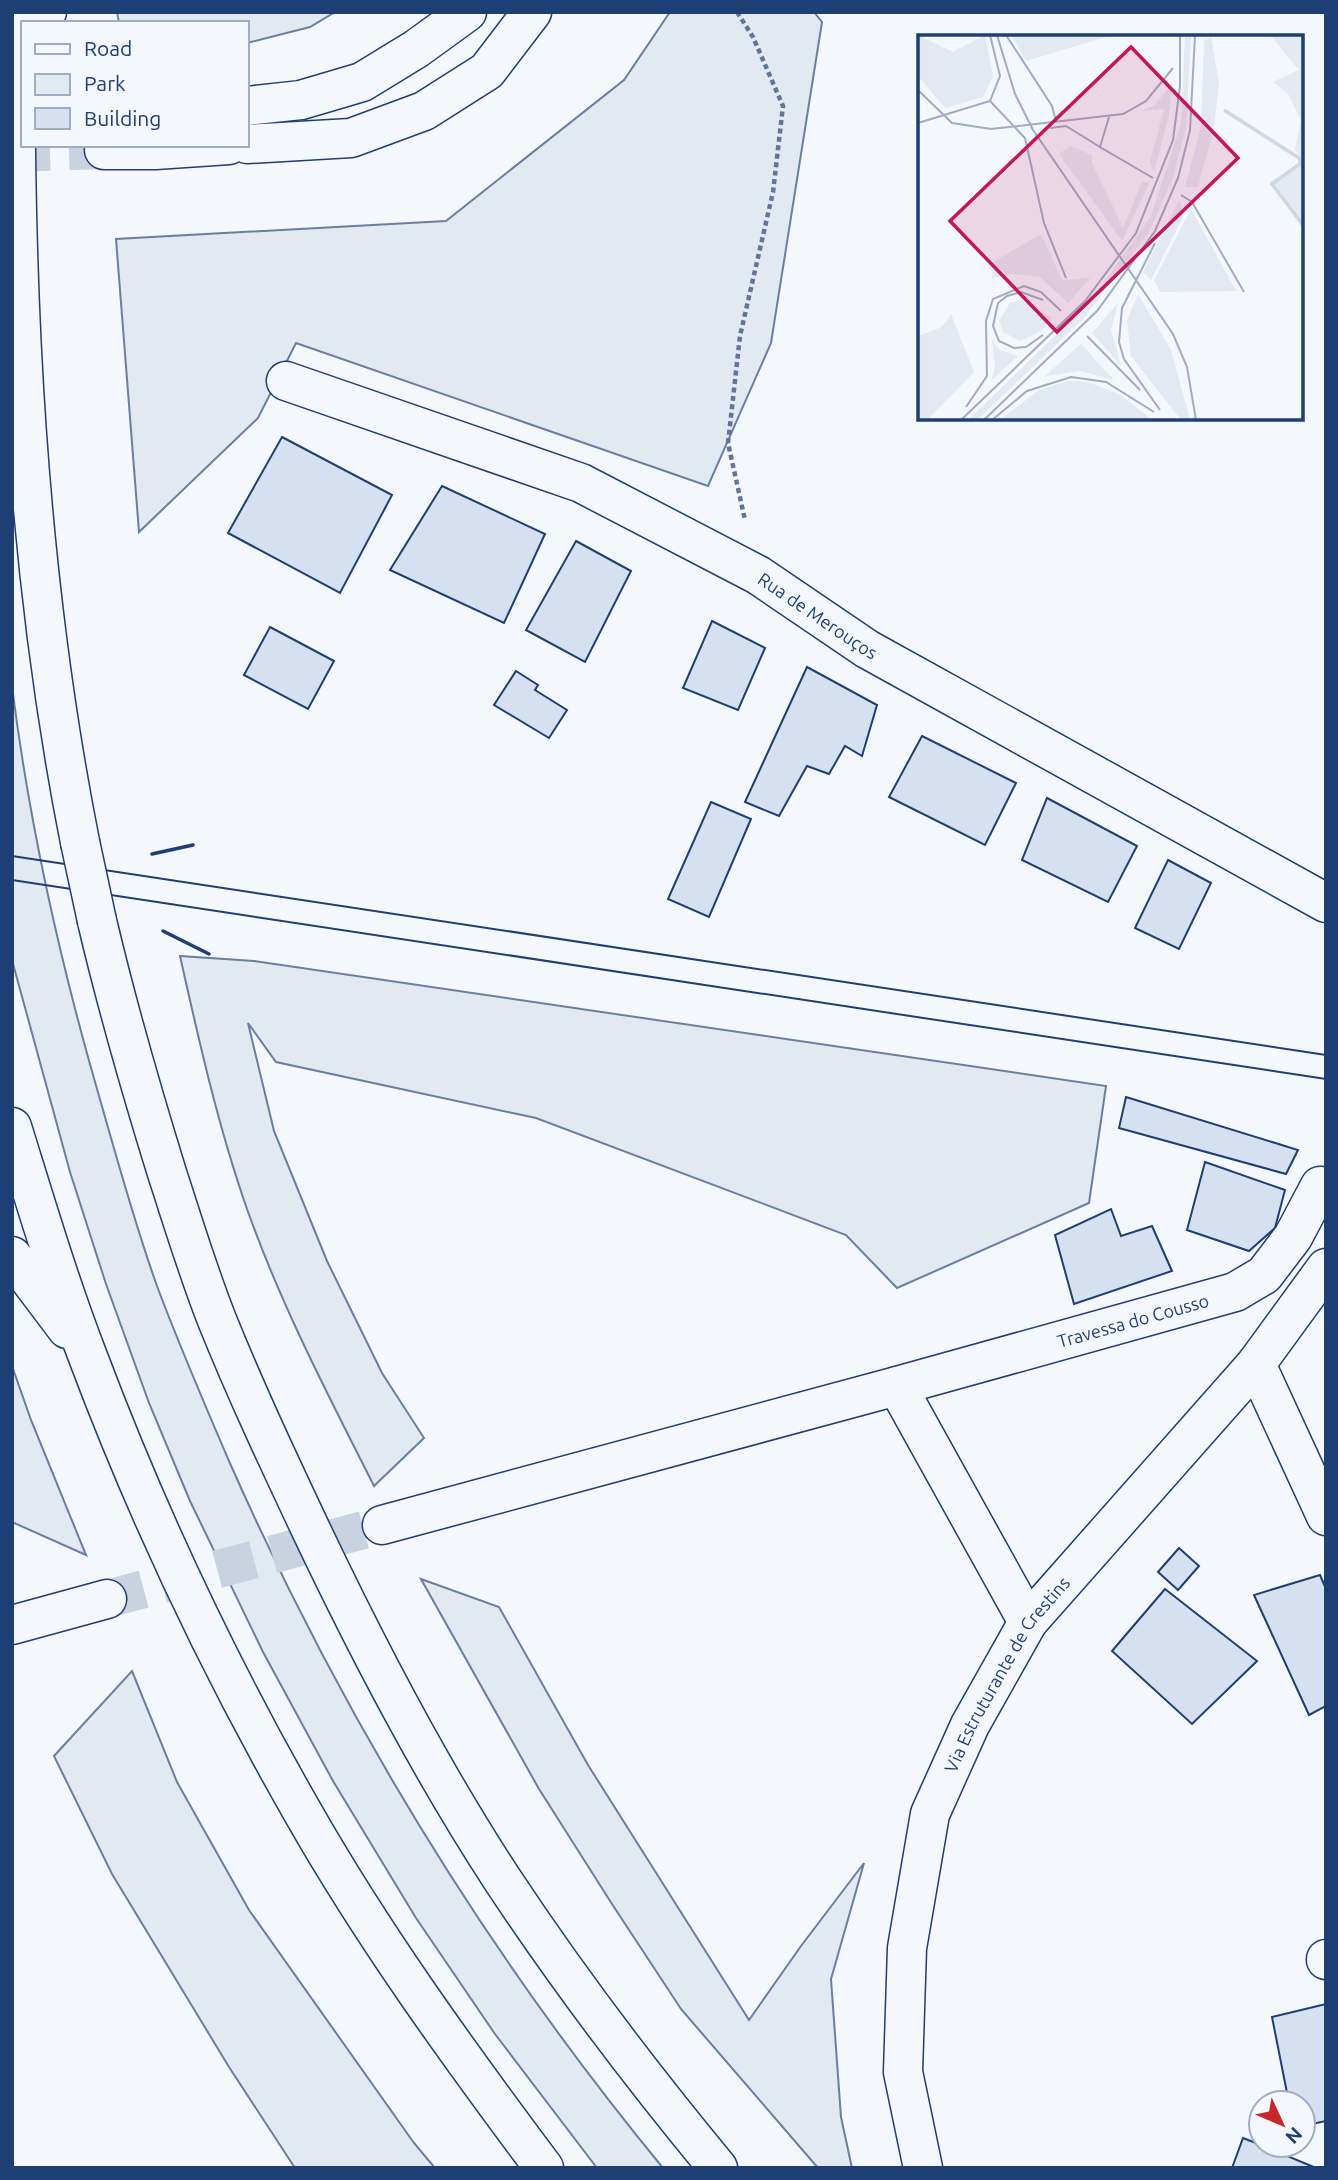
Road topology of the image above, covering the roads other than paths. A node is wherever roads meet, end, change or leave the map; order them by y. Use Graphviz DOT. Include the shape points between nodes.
graph roads {
  1 [pos="16,12"];
  2 [pos="467,12"];
  3 [pos="532,12"];
  4 [pos="19,71"];
  5 [pos="248,106"];
  6 [pos="248,144"];
  7 [pos="199,147"];
  8 [pos="104,150"];
  9 [pos="286,381"];
  10 [pos="1326,903"];
  11 [pos="12,1127"];
  12 [pos="1320,1186"];
  13 [pos="12,1256"];
  14 [pos="1326,1268"];
  15 [pos="87,1356"];
  16 [pos="1256,1364"];
  17 [pos="897,1386"];
  18 [pos="1326,1516"];
  19 [pos="382,1525"];
  20 [pos="107,1600"];
  21 [pos="1028,1622"];
  22 [pos="12,1625"];
  23 [pos="544,2168"];
  24 [pos="718,2168"];
  25 [pos="923,2168"];
  1 -- 4 [label="main road"];
  2 -- 5 [label="main road" via="362,82 302,100"];
  3 -- 6 [label="main road" via="488,71 424,111 351,138"];
  4 -- 24 [label="main road, bridge" via="23,362 53,686 97,921 141,1091 180,1215 259,1421 357,1626 425,1754 585,1999"];
  7 -- 8 [label="main road"];
  9 -- 10 [label="main road, Rua de Merouços" via="581,483 758,575 867,649"];
  11 -- 15 [label="main road"];
  12 -- 17 [label="main road, Travessa do Cousso" via="1293,1237 1264,1275 1235,1292"];
  13 -- 15 [label="main road"];
  14 -- 16 [label="main road, Via Estruturante de Crestins"];
  15 -- 23 [label="main road" via="159,1529 234,1685 303,1812 397,1964"];
  16 -- 18 [label="main road"];
  16 -- 21 [label="main road, Via Estruturante de Crestins"];
  17 -- 19 [label="main road, Travessa do Cousso"];
  17 -- 21 [label="main road"];
  20 -- 22 [label="main road"];
  21 -- 25 [label="main road, Via Estruturante de Crestins" via="970,1725 930,1814 907,1948 903,2072"];
}
